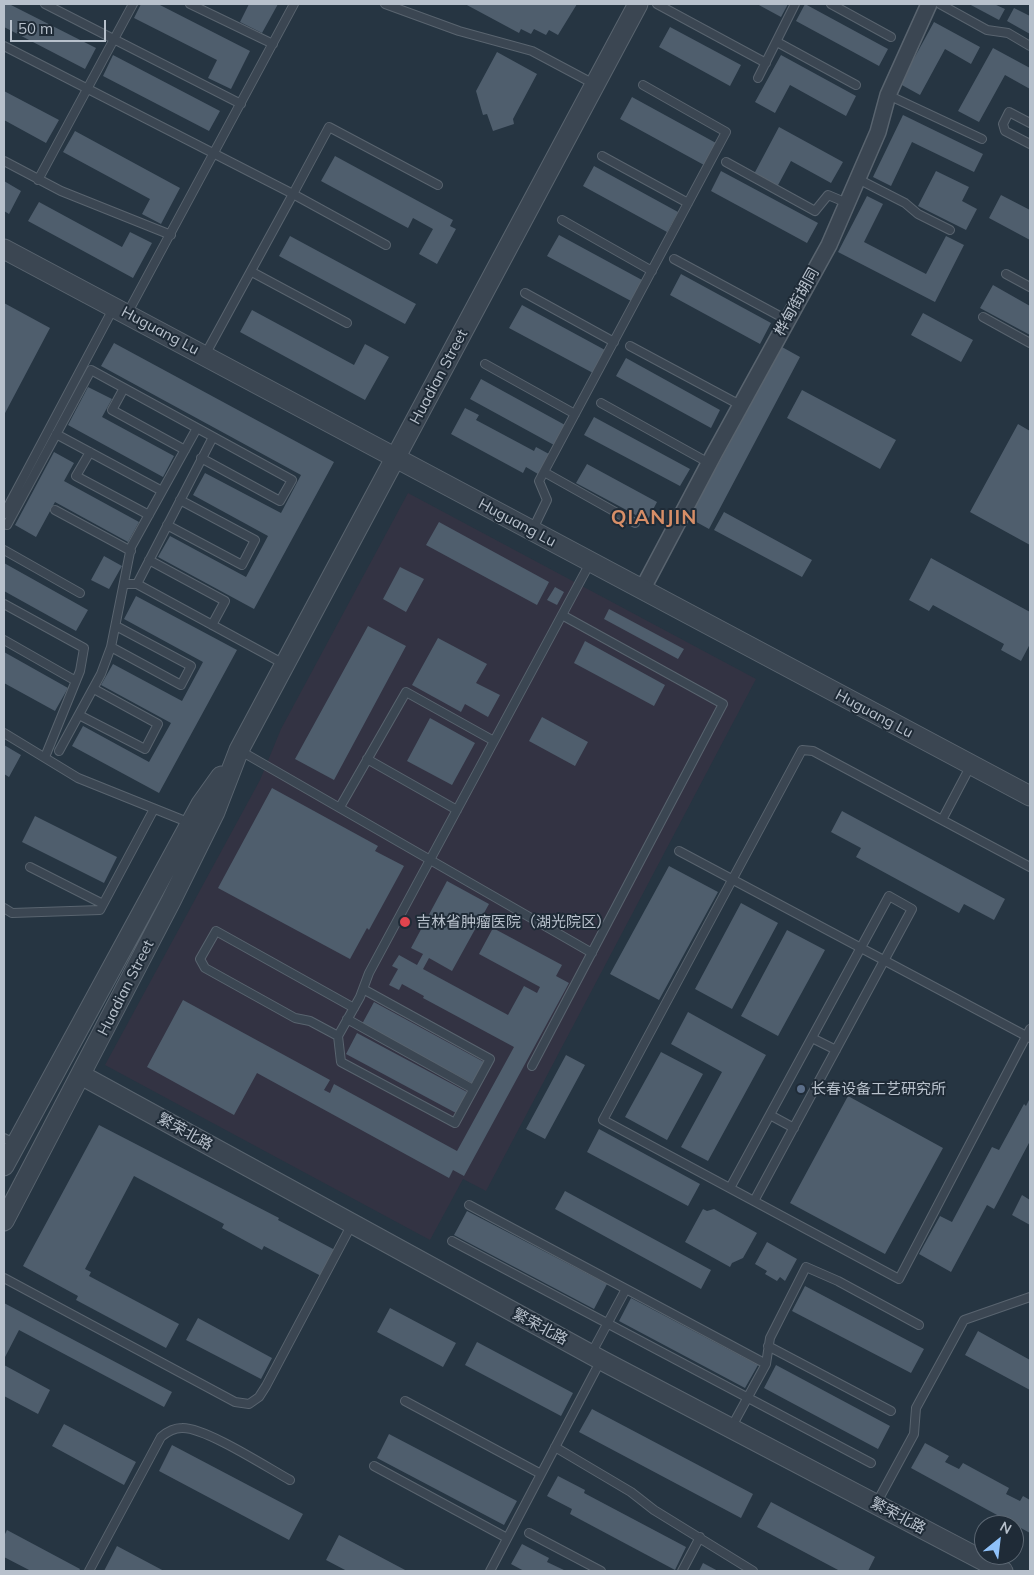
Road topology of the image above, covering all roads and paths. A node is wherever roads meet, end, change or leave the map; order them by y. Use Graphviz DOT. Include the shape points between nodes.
graph roads {
  1 [pos="45,4"];
  2 [pos="133,4"];
  3 [pos="190,4"];
  4 [pos="294,4"];
  5 [pos="385,4"];
  6 [pos="638,4"];
  7 [pos="657,4"];
  8 [pos="795,4"];
  9 [pos="832,4"];
  10 [pos="929,4"];
  11 [pos="940,4"];
  12 [pos="891,37"];
  13 [pos="114,39"];
  14 [pos="777,42"];
  15 [pos="273,44"];
  16 [pos="4,46"];
  17 [pos="1030,46"];
  18 [pos="766,63"];
  19 [pos="758,78"];
  20 [pos="594,84"];
  21 [pos="643,85"];
  22 [pos="856,85"];
  23 [pos="87,89"];
  24 [pos="888,95"];
  25 [pos="241,104"];
  26 [pos="1030,124"];
  27 [pos="982,139"];
  28 [pos="1030,144"];
  29 [pos="216,153"];
  30 [pos="602,156"];
  31 [pos="4,161"];
  32 [pos="726,162"];
  33 [pos="858,179"];
  34 [pos="38,180"];
  35 [pos="438,185"];
  36 [pos="293,194"];
  37 [pos="688,202"];
  38 [pos="847,203"];
  39 [pos="562,220"];
  40 [pos="950,230"];
  41 [pos="171,235"];
  42 [pos="386,245"];
  43 [pos="4,249"];
  44 [pos="674,259"];
  45 [pos="652,271"];
  46 [pos="252,272"];
  47 [pos="1006,274"];
  48 [pos="1030,287"];
  49 [pos="525,292"];
  50 [pos="121,311"];
  51 [pos="983,318"];
  52 [pos="787,320"];
  53 [pos="347,323"];
  54 [pos="614,342"];
  55 [pos="1030,343"];
  56 [pos="630,346"];
  57 [pos="205,355"];
  58 [pos="485,364"];
  59 [pos="124,388"];
  60 [pos="600,403"];
  61 [pos="740,405"];
  62 [pos="576,414"];
  63 [pos="197,428"];
  64 [pos="56,434"];
  65 [pos="213,437"];
  66 [pos="185,450"];
  67 [pos="90,452"];
  68 [pos="201,458"];
  69 [pos="396,458"];
  70 [pos="709,463"];
  71 [pos="544,472"];
  72 [pos="162,491"];
  73 [pos="180,500"];
  74 [pos="55,510"];
  75 [pos="4,514"];
  76 [pos="148,515"];
  77 [pos="635,522"];
  78 [pos="7,525"];
  79 [pos="166,525"];
  80 [pos="532,531"];
  81 [pos="4,550"];
  82 [pos="131,551"];
  83 [pos="148,560"];
  84 [pos="590,563"];
  85 [pos="126,584"];
  86 [pos="136,584"];
  87 [pos="642,590"];
  88 [pos="80,593"];
  89 [pos="4,604"];
  90 [pos="562,615"];
  91 [pos="212,625"];
  92 [pos="116,626"];
  93 [pos="4,640"];
  94 [pos="111,647"];
  95 [pos="286,664"];
  96 [pos="76,681"];
  97 [pos="94,689"];
  98 [pos="79,715"];
  99 [pos="4,733"];
  100 [pos="494,741"];
  101 [pos="239,750"];
  102 [pos="60,751"];
  103 [pos="45,757"];
  104 [pos="367,760"];
  105 [pos="971,765"];
  106 [pos="1030,796"];
  107 [pos="340,807"];
  108 [pos="154,809"];
  109 [pos="457,810"];
  110 [pos="942,820"];
  111 [pos="190,824"];
  112 [pos="679,851"];
  113 [pos="430,859"];
  114 [pos="30,867"];
  115 [pos="1030,867"];
  116 [pos="733,880"];
  117 [pos="103,904"];
  118 [pos="4,908"];
  119 [pos="861,948"];
  120 [pos="592,953"];
  121 [pos="884,960"];
  122 [pos="363,989"];
  123 [pos="354,1008"];
  124 [pos="347,1019"];
  125 [pos="1029,1034"];
  126 [pos="338,1036"];
  127 [pos="812,1038"];
  128 [pos="836,1050"];
  129 [pos="532,1066"];
  130 [pos="80,1075"];
  131 [pos="474,1089"];
  132 [pos="770,1115"];
  133 [pos="794,1128"];
  134 [pos="7,1151"];
  135 [pos="730,1188"];
  136 [pos="754,1201"];
  137 [pos="469,1205"];
  138 [pos="4,1221"];
  139 [pos="352,1224"];
  140 [pos="452,1241"];
  141 [pos="4,1278"];
  142 [pos="626,1289"];
  143 [pos="1030,1297"];
  144 [pos="608,1324"];
  145 [pos="919,1326"];
  146 [pos="768,1346"];
  147 [pos="596,1357"];
  148 [pos="766,1364"];
  149 [pos="748,1398"];
  150 [pos="405,1401"];
  151 [pos="891,1411"];
  152 [pos="731,1428"];
  153 [pos="554,1447"];
  154 [pos="871,1463"];
  155 [pos="374,1466"];
  156 [pos="540,1474"];
  157 [pos="290,1480"];
  158 [pos="876,1505"];
  159 [pos="529,1533"];
  160 [pos="700,1537"];
  161 [pos="507,1538"];
  162 [pos="89,1571"];
  163 [pos="490,1571"];
  164 [pos="601,1571"];
  165 [pos="682,1571"];
  166 [pos="753,1571"];
  167 [pos="1003,1571"];
  1 -- 13 [label="lane"];
  2 -- 13 [label="lane"];
  3 -- 15 [label="lane"];
  4 -- 15 [label="lane"];
  5 -- 20 [label="lane" via="459,31 532,51"];
  6 -- 20 [label="street, Huadian Street"];
  7 -- 18 [label="lane"];
  8 -- 14 [label="lane"];
  9 -- 12 [label="lane"];
  10 -- 24 [label="street, 桦甸街胡同"];
  11 -- 17 [label="lane" via="987,30 1008,33"];
  13 -- 23 [label="lane"];
  13 -- 25 [label="lane"];
  14 -- 18 [label="lane"];
  14 -- 22 [label="lane"];
  15 -- 25 [label="lane"];
  16 -- 23 [label="lane"];
  18 -- 19 [label="lane"];
  20 -- 69 [label="street, Huadian Street"];
  21 -- 37 [label="lane" via="726,132"];
  23 -- 29 [label="lane"];
  23 -- 34 [label="lane"];
  24 -- 27 [label="lane"];
  24 -- 33 [label="street, 桦甸街胡同" via="878,132"];
  25 -- 29 [label="lane"];
  26 -- 28 [label="lane" via="1009,112 1002,124 1005,131"];
  29 -- 36 [label="lane"];
  29 -- 41 [label="lane"];
  30 -- 37 [label="lane"];
  31 -- 34 [label="lane"];
  32 -- 38 [label="lane" via="815,212 828,195"];
  33 -- 38 [label="street, 桦甸街胡同"];
  33 -- 40 [label="lane"];
  34 -- 41 [label="lane"];
  35 -- 36 [label="lane" via="329,127"];
  36 -- 42 [label="lane"];
  36 -- 46 [label="lane"];
  37 -- 45 [label="lane"];
  38 -- 52 [label="street, 桦甸街胡同" via="829,245"];
  39 -- 45 [label="lane"];
  41 -- 50 [label="lane"];
  43 -- 50 [label="street, Huguang Lu"];
  44 -- 52 [label="lane"];
  45 -- 54 [label="lane"];
  46 -- 53 [label="lane"];
  46 -- 57 [label="lane"];
  47 -- 48 [label="lane"];
  49 -- 54 [label="lane"];
  50 -- 57 [label="street, Huguang Lu"];
  50 -- 75 [label="lane"];
  51 -- 55 [label="lane"];
  52 -- 61 [label="street, 桦甸街胡同"];
  54 -- 62 [label="lane"];
  56 -- 61 [label="lane"];
  57 -- 69 [label="street, Huguang Lu"];
  58 -- 62 [label="lane"];
  59 -- 63 [label="lane"];
  59 -- 64 [label="lane" via="91,370"];
  59 -- 66 [label="lane" via="112,410"];
  60 -- 70 [label="lane"];
  61 -- 70 [label="street, 桦甸街胡同"];
  62 -- 71 [label="lane"];
  63 -- 65 [label="lane"];
  63 -- 66 [label="lane"];
  64 -- 67 [label="lane"];
  64 -- 78 [label="lane"];
  65 -- 68 [label="lane"];
  65 -- 68 [label="lane" via="292,480 280,501"];
  66 -- 72 [label="lane"];
  67 -- 72 [label="lane"];
  67 -- 76 [label="lane" via="76,476"];
  68 -- 73 [label="lane"];
  69 -- 80 [label="street, Huguang Lu"];
  69 -- 95 [label="street, Huadian Street"];
  70 -- 87 [label="street, 桦甸街胡同"];
  71 -- 77 [label="lane"];
  71 -- 80 [label="lane" via="539,482 548,500"];
  72 -- 76 [label="lane"];
  73 -- 79 [label="lane"];
  73 -- 79 [label="lane" via="255,540 242,565"];
  74 -- 82 [label="lane"];
  76 -- 82 [label="lane"];
  79 -- 83 [label="lane"];
  80 -- 84 [label="street, Huguang Lu"];
  81 -- 88 [label="lane"];
  82 -- 85 [label="lane"];
  83 -- 86 [label="lane"];
  83 -- 91 [label="lane" via="225,601"];
  84 -- 87 [label="street, Huguang Lu"];
  84 -- 90 [label="lane"];
  85 -- 86 [label="lane"];
  85 -- 92 [label="lane"];
  86 -- 91 [label="lane"];
  87 -- 105 [label="street, Huguang Lu"];
  89 -- 96 [label="lane" via="84,648"];
  90 -- 100 [label="lane"];
  90 -- 120 [label="lane" via="723,704"];
  91 -- 95 [label="lane"];
  92 -- 94 [label="lane"];
  92 -- 94 [label="lane" via="190,666 181,685"];
  93 -- 96 [label="lane"];
  94 -- 97 [label="lane"];
  95 -- 101 [label="street, Huadian Street"];
  96 -- 103 [label="lane"];
  97 -- 98 [label="lane"];
  97 -- 98 [label="lane" via="158,724 145,749"];
  98 -- 102 [label="lane"];
  99 -- 103 [label="lane"];
  100 -- 104 [label="lane" via="406,692"];
  100 -- 109 [label="lane"];
  101 -- 107 [label="lane"];
  101 -- 111 [label="street, Huadian Street"];
  101 -- 130 [label="street, Huadian Street" via="215,812"];
  103 -- 108 [label="lane" via="78,778"];
  104 -- 107 [label="lane"];
  104 -- 109 [label="lane"];
  105 -- 106 [label="street, Huguang Lu"];
  105 -- 110 [label="lane"];
  107 -- 113 [label="lane"];
  108 -- 111 [label="lane"];
  108 -- 117 [label="lane"];
  109 -- 113 [label="lane"];
  110 -- 115 [label="lane"];
  110 -- 116 [label="lane" via="813,751 802,750"];
  111 -- 134 [label="street, Huadian Street"];
  112 -- 116 [label="lane"];
  113 -- 120 [label="lane"];
  113 -- 122 [label="lane"];
  114 -- 117 [label="lane"];
  116 -- 119 [label="lane"];
  116 -- 135 [label="lane" via="603,1120"];
  117 -- 118 [label="lane" via="100,910 12,913"];
  119 -- 121 [label="lane"];
  119 -- 121 [label="lane" via="889,896 912,908"];
  119 -- 127 [label="lane"];
  120 -- 129 [label="lane"];
  121 -- 125 [label="lane"];
  121 -- 128 [label="lane"];
  122 -- 123 [label="lane"];
  122 -- 131 [label="lane" via="490,1059"];
  123 -- 124 [label="lane"];
  123 -- 126 [label="lane" via="216,931 200,959 204,968 295,1018 310,1021"];
  124 -- 126 [label="lane"];
  124 -- 131 [label="lane"];
  125 -- 136 [label="lane" via="898,1279"];
  126 -- 131 [label="lane" via="342,1062 455,1122"];
  127 -- 128 [label="lane"];
  127 -- 132 [label="lane"];
  128 -- 133 [label="lane"];
  130 -- 138 [label="street, Huadian Street"];
  130 -- 139 [label="street, 繁荣北路"];
  132 -- 133 [label="lane"];
  132 -- 135 [label="lane"];
  133 -- 136 [label="lane"];
  135 -- 136 [label="lane"];
  137 -- 142 [label="lane"];
  139 -- 141 [label="lane" via="260,1397 249,1404 235,1402"];
  139 -- 147 [label="street, 繁荣北路"];
  140 -- 144 [label="lane"];
  142 -- 144 [label="lane"];
  142 -- 148 [label="lane"];
  143 -- 158 [label="lane" via="964,1320 916,1408 914,1434"];
  144 -- 147 [label="lane"];
  144 -- 149 [label="lane"];
  145 -- 146 [label="lane" via="806,1267"];
  146 -- 148 [label="lane"];
  146 -- 151 [label="lane"];
  147 -- 152 [label="street, 繁荣北路"];
  147 -- 153 [label="lane"];
  148 -- 149 [label="lane"];
  149 -- 152 [label="lane"];
  149 -- 154 [label="lane"];
  150 -- 156 [label="lane"];
  152 -- 158 [label="street, 繁荣北路"];
  153 -- 156 [label="lane"];
  153 -- 160 [label="lane"];
  155 -- 161 [label="lane"];
  156 -- 161 [label="lane"];
  157 -- 162 [label="lane" via="205,1434 184,1428 169,1430 161,1436"];
  158 -- 167 [label="street, 繁荣北路"];
  159 -- 164 [label="lane"];
  160 -- 165 [label="lane"];
  160 -- 166 [label="lane" via="734,1562"];
  161 -- 163 [label="lane"];
}
